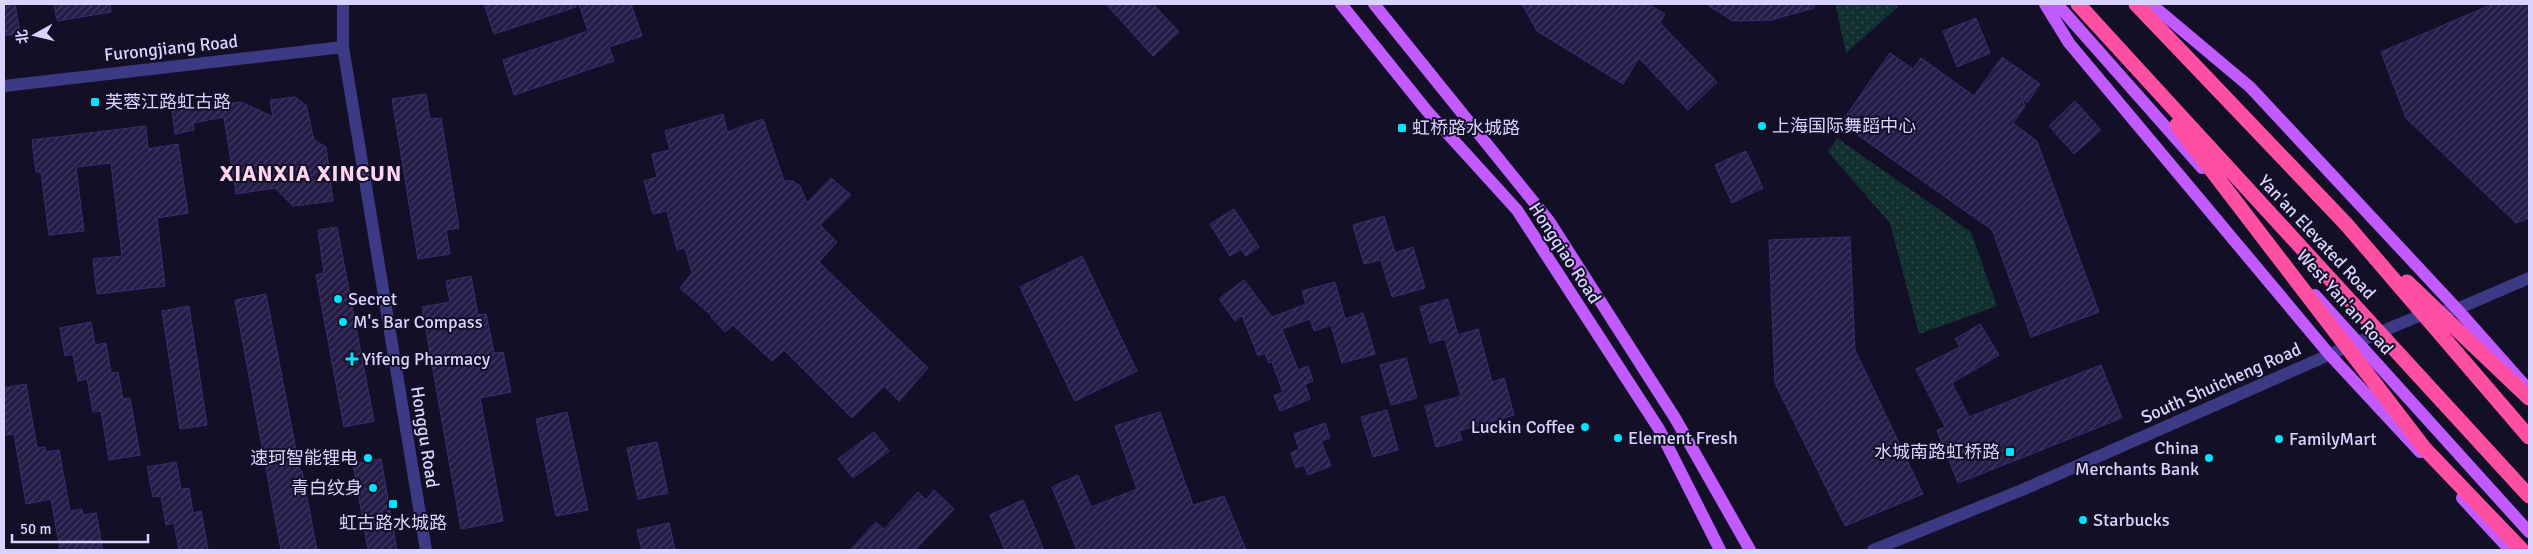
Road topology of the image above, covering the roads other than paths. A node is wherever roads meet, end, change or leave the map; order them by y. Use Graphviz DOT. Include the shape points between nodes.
graph roads {
  1 [pos="343,4"];
  2 [pos="1341,4"];
  3 [pos="1374,4"];
  4 [pos="2045,4"];
  5 [pos="2058,4"];
  6 [pos="2078,4"];
  7 [pos="2136,4"];
  8 [pos="2151,4"];
  9 [pos="343,47"];
  10 [pos="2120,51"];
  11 [pos="4,86"];
  12 [pos="2346,224"];
  13 [pos="2529,278"];
  14 [pos="2457,309"];
  15 [pos="2419,316"];
  16 [pos="2357,342"];
  17 [pos="2330,354"];
  18 [pos="2529,390"];
  19 [pos="2529,398"];
  20 [pos="2529,437"];
  21 [pos="2529,496"];
  22 [pos="2529,532"];
  23 [pos="426,550"];
  24 [pos="1720,550"];
  25 [pos="1750,550"];
  26 [pos="1873,550"];
  27 [pos="2510,550"];
  28 [pos="2522,550"];
  1 -- 9 [label="street, Honggu Road"];
  2 -- 24 [label="main road, Hongqiao Road" via="1427,111 1517,210 1659,430"];
  3 -- 25 [label="main road, Hongqiao Road" via="1549,221 1675,418"];
  4 -- 17 [label="main road" via="2069,43"];
  5 -- 16 [label="main road, West Yan'an Road"];
  6 -- 10 [label="highway, Yan'an Elevated Road"];
  7 -- 12 [label="highway, Yan'an Elevated Road, bridge"];
  7 -- 15 [label="main road"];
  8 -- 14 [label="main road" via="2250,87"];
  9 -- 11 [label="street, Furongjiang Road"];
  9 -- 23 [label="street, Honggu Road"];
  10 -- 21 [label="highway, Yan'an Elevated Road, bridge"];
  10 -- 28 [label="highway, bridge" via="2425,449"];
  12 -- 19 [label="highway, bridge"];
  12 -- 20 [label="highway, Yan'an Elevated Road, bridge"];
  13 -- 14 [label="street, South Shuicheng Road"];
  14 -- 15 [label="street, South Shuicheng Road"];
  14 -- 18 [label="main road"];
  15 -- 16 [label="street, South Shuicheng Road"];
  15 -- 20 [label="main road"];
  16 -- 17 [label="street, South Shuicheng Road"];
  16 -- 22 [label="main road, West Yan'an Road"];
  17 -- 26 [label="street, South Shuicheng Road" via="2022,490"];
  17 -- 27 [label="main road"];
}
